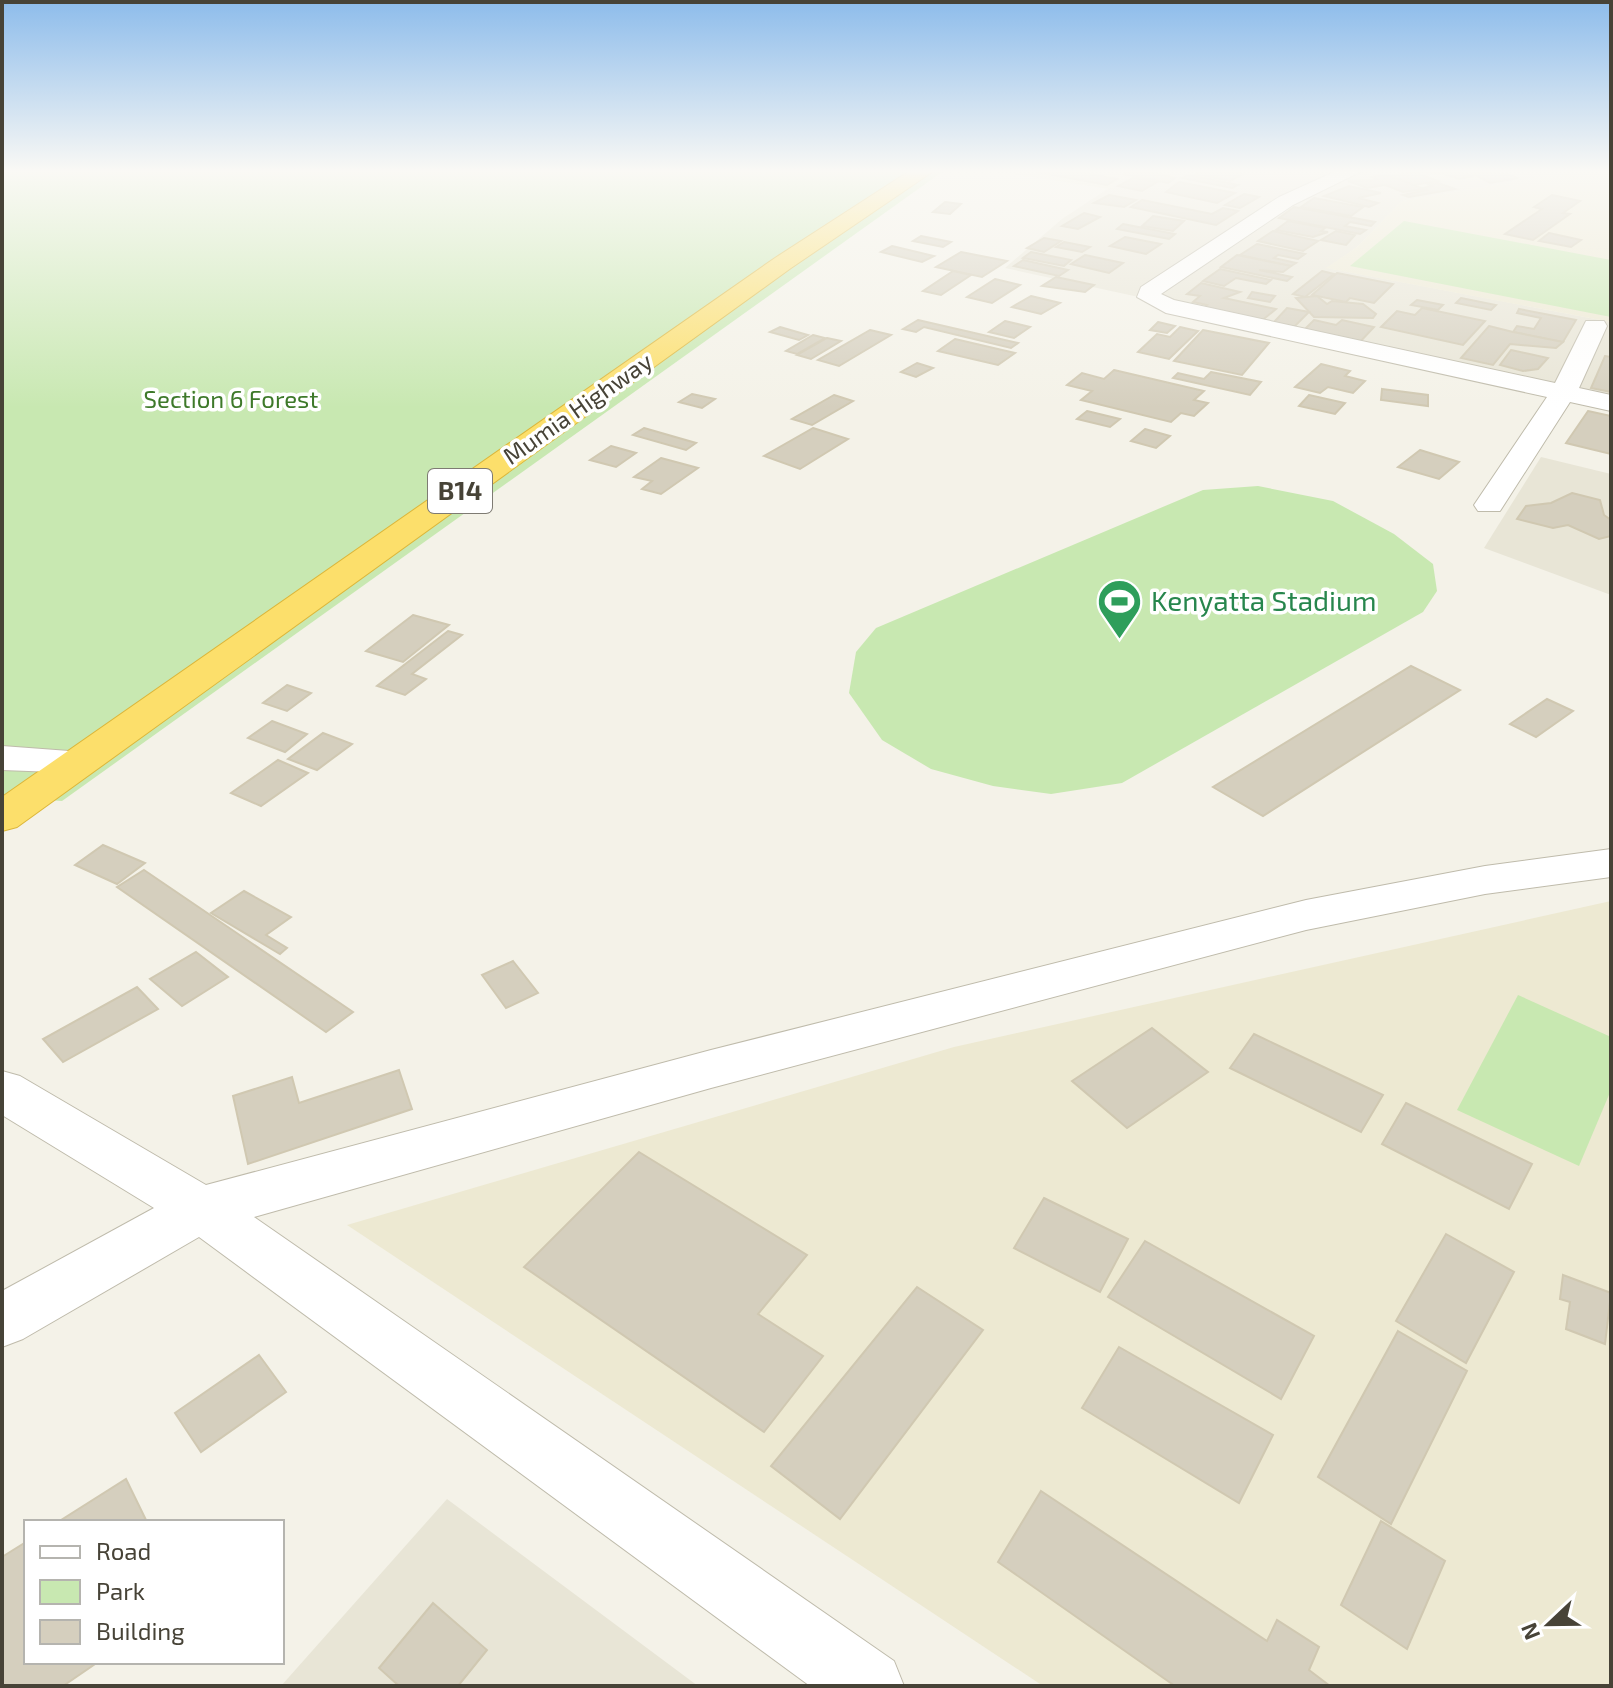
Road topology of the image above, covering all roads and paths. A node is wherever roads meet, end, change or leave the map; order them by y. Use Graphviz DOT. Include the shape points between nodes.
graph roads {
  1 [pos="802,251"];
  2 [pos="1211,251"];
  3 [pos="1595,326"];
  4 [pos="1563,393"];
  5 [pos="1611,403"];
  6 [pos="1489,505"];
  7 [pos="2,758"];
  8 [pos="82,761"];
  9 [pos="2,817"];
  10 [pos="1611,863"];
  11 [pos="2,1090"];
  12 [pos="201,1209"];
  13 [pos="2,1321"];
  14 [pos="869,1686"];
  1 -- 8 [label="highway, Mumia Highway / B14"];
  2 -- 4 [label="street" via="1149,292 1149,297 1166,306"];
  3 -- 4 [label="street"];
  4 -- 5 [label="street"];
  4 -- 6 [label="street"];
  7 -- 8 [label="street"];
  8 -- 9 [label="highway, Mumia Highway / B14"];
  10 -- 12 [label="street" via="1485,880 1292,919 711,1069"];
  11 -- 12 [label="street"];
  12 -- 13 [label="street"];
  12 -- 14 [label="street"];
}
